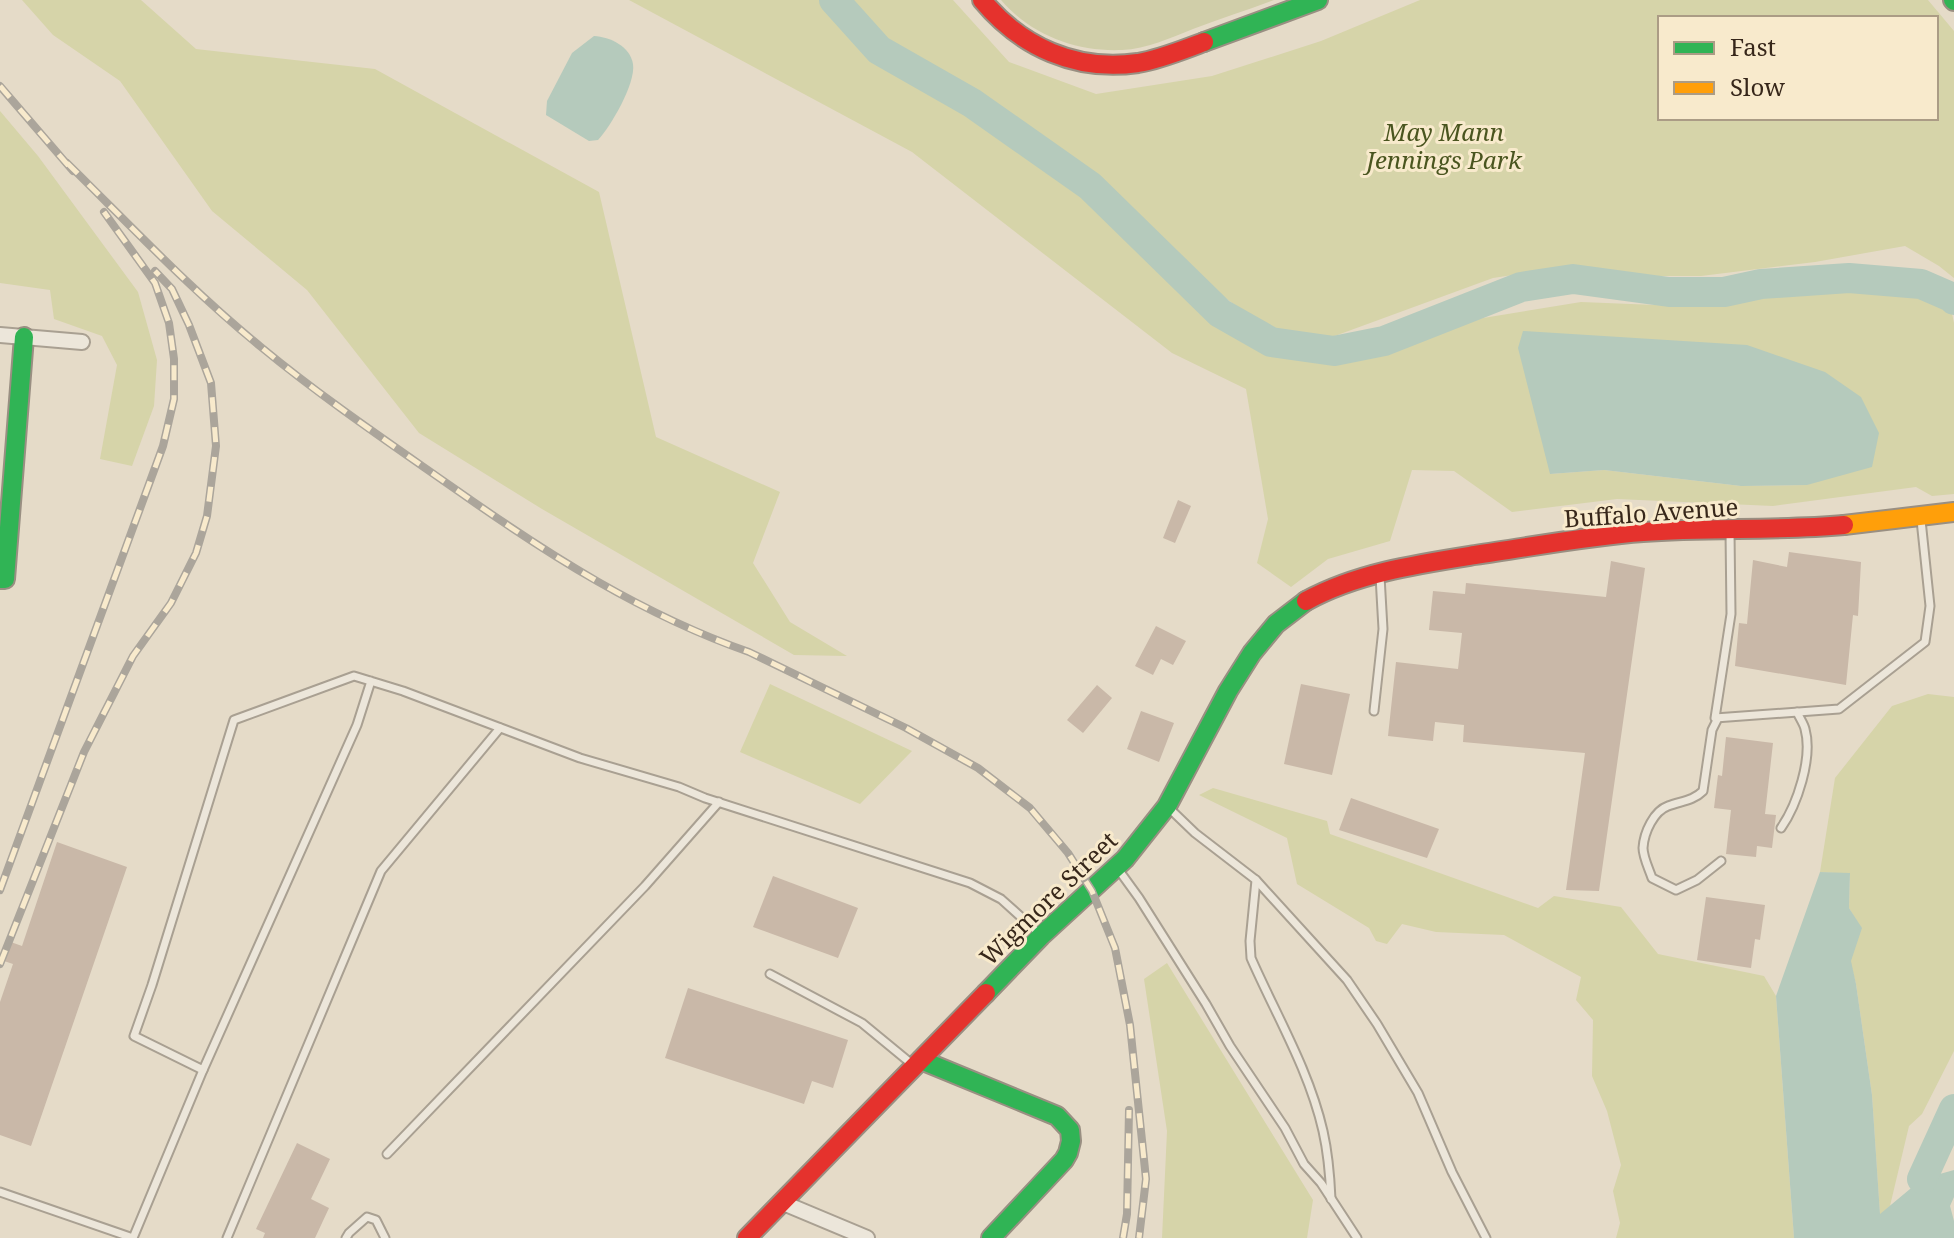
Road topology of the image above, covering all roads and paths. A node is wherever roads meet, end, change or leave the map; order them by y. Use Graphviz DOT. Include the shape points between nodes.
graph roads {
  1 [pos="982,0"];
  2 [pos="1318,0"];
  3 [pos="0,335"];
  4 [pos="24,337"];
  5 [pos="82,342"];
  6 [pos="1954,512"];
  7 [pos="1921,517"];
  8 [pos="1730,530"];
  9 [pos="1380,574"];
  10 [pos="2,579"];
  11 [pos="1355,580"];
  12 [pos="371,681"];
  13 [pos="1374,711"];
  14 [pos="1797,712"];
  15 [pos="1718,718"];
  16 [pos="500,728"];
  17 [pos="719,802"];
  18 [pos="1167,806"];
  19 [pos="1781,828"];
  20 [pos="1721,861"];
  21 [pos="1116,867"];
  22 [pos="1256,880"];
  23 [pos="1041,936"];
  24 [pos="770,974"];
  25 [pos="918,1063"];
  26 [pos="203,1070"];
  27 [pos="387,1154"];
  28 [pos="0,1192"];
  29 [pos="1331,1199"];
  30 [pos="781,1202"];
  31 [pos="227,1238"];
  32 [pos="346,1238"];
  33 [pos="385,1238"];
  34 [pos="747,1238"];
  35 [pos="867,1238"];
  36 [pos="991,1238"];
  37 [pos="1357,1238"];
  38 [pos="1486,1238"];
  1 -- 2 [label="street" via="1031,44 1064,58 1100,64 1163,57"];
  3 -- 4 [label="street"];
  4 -- 5 [label="street"];
  4 -- 10 [label="street"];
  6 -- 7 [label="street, Buffalo Avenue"];
  7 -- 8 [label="street, Buffalo Avenue"];
  7 -- 14 [label="lane" via="1930,606 1925,642 1839,709"];
  8 -- 9 [label="street, Buffalo Avenue" via="1643,532"];
  8 -- 15 [label="lane" via="1731,614"];
  9 -- 11 [label="street, Buffalo Avenue"];
  9 -- 13 [label="lane" via="1383,629"];
  11 -- 18 [label="street, Wigmore Street" via="1299,605 1276,624 1228,691"];
  12 -- 16 [label="lane"];
  12 -- 26 [label="lane" via="357,725"];
  12 -- 26 [label="lane" via="354,676 234,720 134,1036"];
  14 -- 15 [label="lane"];
  14 -- 19 [label="lane" via="1805,729 1806,754 1794,805"];
  15 -- 20 [label="lane" via="1703,791 1664,807 1653,818 1643,849 1652,878 1676,890"];
  16 -- 17 [label="lane"];
  16 -- 31 [label="lane" via="381,871"];
  17 -- 23 [label="lane" via="970,883 1001,899"];
  17 -- 27 [label="lane" via="635,897"];
  18 -- 21 [label="street, Wigmore Street"];
  18 -- 22 [label="lane"];
  21 -- 23 [label="street, Wigmore Street"];
  21 -- 29 [label="lane"];
  22 -- 29 [label="lane" via="1251,958 1323,1129"];
  22 -- 38 [label="lane" via="1347,980 1377,1024 1418,1093"];
  23 -- 25 [label="street, Wigmore Street"];
  24 -- 25 [label="lane" via="862,1023"];
  25 -- 30 [label="street, Wigmore Street"];
  25 -- 36 [label="street" via="1057,1116 1073,1137 1064,1160"];
  26 -- 28 [label="lane" via="133,1238"];
  29 -- 37 [label="lane"];
  30 -- 34 [label="street, Wigmore Street"];
  30 -- 35 [label="street"];
  32 -- 33 [label="lane" via="367,1217 376,1220"];
}
